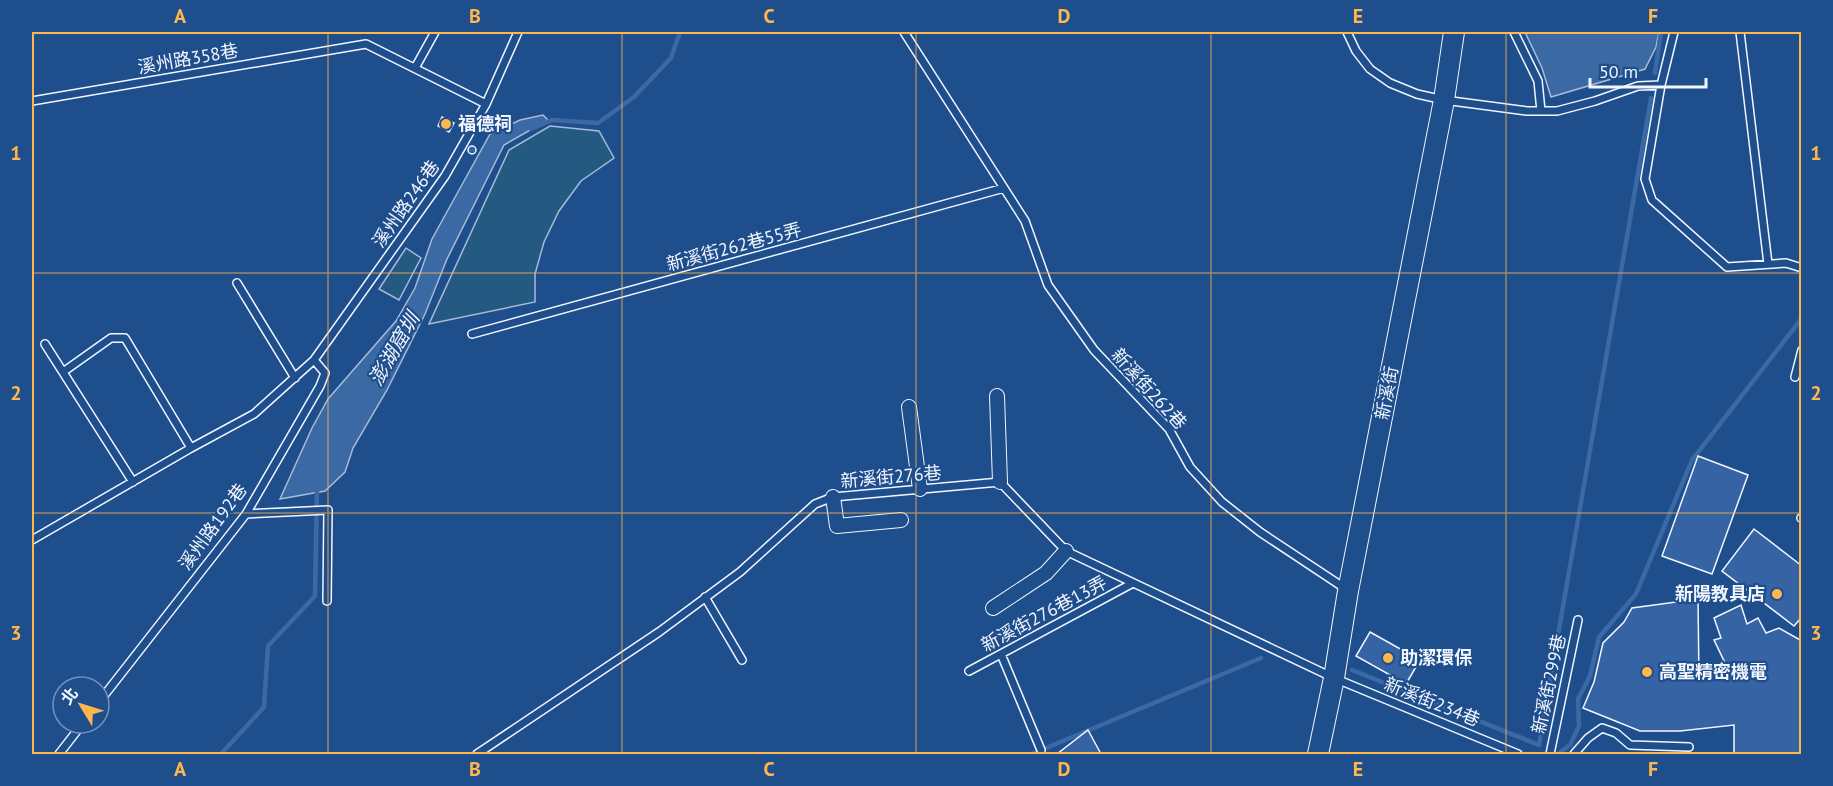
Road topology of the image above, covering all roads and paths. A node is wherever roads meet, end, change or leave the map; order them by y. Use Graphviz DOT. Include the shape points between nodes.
graph roads {
  1 [pos="435,32"];
  2 [pos="518,32"];
  3 [pos="903,32"];
  4 [pos="1347,32"];
  5 [pos="1454,32"];
  6 [pos="1514,32"];
  7 [pos="1674,32"];
  8 [pos="1740,32"];
  9 [pos="415,68"];
  10 [pos="1661,85"];
  11 [pos="1444,100"];
  12 [pos="32,101"];
  13 [pos="486,104"];
  14 [pos="1541,111"];
  15 [pos="1004,188"];
  16 [pos="1768,264"];
  17 [pos="1802,268"];
  18 [pos="237,283"];
  19 [pos="472,334"];
  20 [pos="45,344"];
  21 [pos="1802,350"];
  22 [pos="314,360"];
  23 [pos="63,372"];
  24 [pos="1795,377"];
  25 [pos="295,378"];
  26 [pos="997,396"];
  27 [pos="909,407"];
  28 [pos="191,448"];
  29 [pos="133,482"];
  30 [pos="1000,482"];
  31 [pos="920,489"];
  32 [pos="833,497"];
  33 [pos="246,514"];
  34 [pos="901,519"];
  35 [pos="32,540"];
  36 [pos="1066,551"];
  37 [pos="1133,583"];
  38 [pos="1348,591"];
  39 [pos="705,597"];
  40 [pos="327,601"];
  41 [pos="993,608"];
  42 [pos="1578,620"];
  43 [pos="1001,654"];
  44 [pos="742,660"];
  45 [pos="969,671"];
  46 [pos="1334,678"];
  47 [pos="111,687"];
  48 [pos="74,735"];
  49 [pos="1689,747"];
  50 [pos="1041,750"];
  51 [pos="59,754"];
  52 [pos="477,754"];
  53 [pos="1318,754"];
  54 [pos="1518,754"];
  55 [pos="1550,754"];
  56 [pos="1574,754"];
  1 -- 9 [label="lane"];
  2 -- 13 [label="lane, 溪州路246巷"];
  3 -- 15 [label="lane, 新溪街262巷"];
  4 -- 11 [label="lane" via="1370,69 1390,83"];
  5 -- 11 [label="street, 新溪街"];
  6 -- 14 [label="lane" via="1538,81"];
  7 -- 10 [label="lane"];
  8 -- 16 [label="lane"];
  9 -- 12 [label="lane, 溪州路358巷" via="366,44"];
  9 -- 13 [label="lane, 溪州路358巷"];
  10 -- 14 [label="lane" via="1638,86 1557,111"];
  10 -- 16 [label="lane" via="1645,179 1652,200 1727,267"];
  11 -- 14 [label="lane"];
  11 -- 38 [label="street, 新溪街"];
  13 -- 22 [label="lane, 溪州路246巷" via="441,181"];
  15 -- 19 [label="lane, 新溪街262巷55弄"];
  15 -- 38 [label="lane, 新溪街262巷" via="1025,221 1048,285 1094,350 1169,429 1190,467 1222,502 1260,532"];
  16 -- 17 [label="lane" via="1786,263"];
  18 -- 25 [label="lane"];
  20 -- 23 [label="lane"];
  21 -- 24 [label="lane"];
  22 -- 25 [label="lane, 溪州路246巷"];
  22 -- 33 [label="lane, 溪州路192巷" via="325,373 320,386"];
  23 -- 28 [label="lane" via="111,338 125,338"];
  23 -- 29 [label="lane"];
  25 -- 28 [label="lane, 溪州路246巷" via="254,414"];
  26 -- 30 [label="street"];
  27 -- 31 [label="street"];
  28 -- 29 [label="lane, 溪州路246巷"];
  29 -- 35 [label="lane, 溪州路246巷"];
  30 -- 31 [label="lane, 新溪街276巷"];
  30 -- 36 [label="lane"];
  31 -- 32 [label="lane, 新溪街276巷"];
  32 -- 34 [label="street" via="837,526"];
  32 -- 39 [label="lane, 新溪街276巷" via="815,504 740,572"];
  33 -- 40 [label="lane" via="328,510"];
  33 -- 47 [label="lane, 溪州路192巷"];
  36 -- 37 [label="lane"];
  36 -- 41 [label="street" via="1046,573"];
  37 -- 43 [label="lane, 新溪街276巷13弄"];
  37 -- 46 [label="lane"];
  38 -- 46 [label="street, 新溪街"];
  39 -- 44 [label="lane"];
  39 -- 52 [label="lane, 新溪街276巷"];
  42 -- 55 [label="lane, 新溪街299巷"];
  43 -- 45 [label="lane, 新溪街276巷13弄"];
  43 -- 50 [label="lane"];
  46 -- 53 [label="street, 新溪街"];
  46 -- 54 [label="lane, 新溪街234巷"];
  48 -- 51 [label="lane"];
  49 -- 56 [label="lane" via="1630,745 1602,728"];
}
